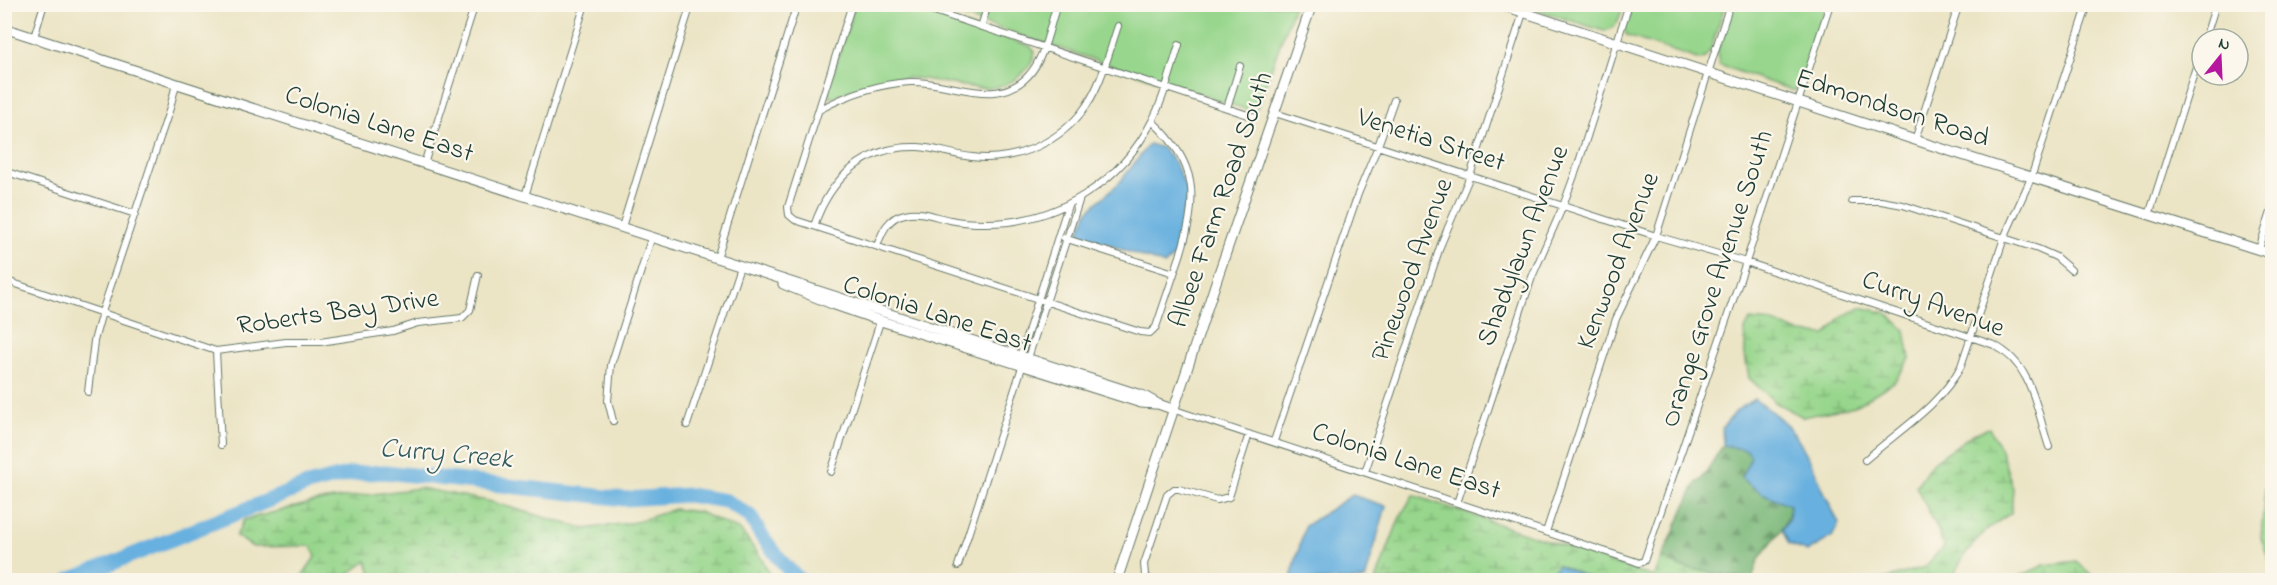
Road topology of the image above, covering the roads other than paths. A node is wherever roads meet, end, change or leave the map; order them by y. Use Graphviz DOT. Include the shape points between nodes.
graph roads {
  1 [pos="44,4"];
  2 [pos="475,4"];
  3 [pos="585,4"];
  4 [pos="691,4"];
  5 [pos="798,4"];
  6 [pos="852,4"];
  7 [pos="988,4"];
  8 [pos="1057,4"];
  9 [pos="1312,4"];
  10 [pos="1498,4"];
  11 [pos="1629,4"];
  12 [pos="1730,4"];
  13 [pos="1830,4"];
  14 [pos="1959,4"];
  15 [pos="2088,4"];
  16 [pos="2216,4"];
  17 [pos="918,5"];
  18 [pos="1523,13"];
  19 [pos="1118,26"];
  20 [pos="981,27"];
  21 [pos="2209,27"];
  22 [pos="4,28"];
  23 [pos="34,37"];
  24 [pos="1617,43"];
  25 [pos="1179,45"];
  26 [pos="1043,48"];
  27 [pos="1240,66"];
  28 [pos="1104,68"];
  29 [pos="1708,74"];
  30 [pos="176,84"];
  31 [pos="2190,86"];
  32 [pos="1166,87"];
  33 [pos="1394,100"];
  34 [pos="1799,103"];
  35 [pos="1227,108"];
  36 [pos="819,111"];
  37 [pos="1275,113"];
  38 [pos="1254,117"];
  39 [pos="1152,120"];
  40 [pos="1915,140"];
  41 [pos="1378,146"];
  42 [pos="424,164"];
  43 [pos="4,171"];
  44 [pos="1470,176"];
  45 [pos="2031,178"];
  46 [pos="525,196"];
  47 [pos="1080,198"];
  48 [pos="1852,201"];
  49 [pos="1068,205"];
  50 [pos="1563,206"];
  51 [pos="2272,209"];
  52 [pos="135,214"];
  53 [pos="2149,215"];
  54 [pos="622,226"];
  55 [pos="814,226"];
  56 [pos="652,236"];
  57 [pos="1058,236"];
  58 [pos="1656,236"];
  59 [pos="2004,238"];
  60 [pos="1067,239"];
  61 [pos="877,246"];
  62 [pos="2259,249"];
  63 [pos="2272,254"];
  64 [pos="717,258"];
  65 [pos="1746,262"];
  66 [pos="740,266"];
  67 [pos="2072,270"];
  68 [pos="1174,273"];
  69 [pos="478,275"];
  70 [pos="4,280"];
  71 [pos="1038,299"];
  72 [pos="1046,302"];
  73 [pos="102,312"];
  74 [pos="883,316"];
  75 [pos="1971,337"];
  76 [pos="216,351"];
  77 [pos="1024,357"];
  78 [pos="1022,367"];
  79 [pos="88,392"];
  80 [pos="1158,404"];
  81 [pos="1175,410"];
  82 [pos="613,421"];
  83 [pos="687,425"];
  84 [pos="1249,434"];
  85 [pos="1274,441"];
  86 [pos="221,445"];
  87 [pos="2049,447"];
  88 [pos="1865,460"];
  89 [pos="831,472"];
  90 [pos="1365,472"];
  91 [pos="1456,503"];
  92 [pos="1546,532"];
  93 [pos="1639,563"];
  94 [pos="958,566"];
  95 [pos="1118,580"];
  96 [pos="1150,580"];
  1 -- 23 [label="street"];
  2 -- 42 [label="street"];
  3 -- 46 [label="street"];
  4 -- 54 [label="street"];
  5 -- 64 [label="street"];
  6 -- 36 [label="street"];
  7 -- 20 [label="street"];
  8 -- 26 [label="street"];
  9 -- 37 [label="street, Albee Farm Road South"];
  10 -- 18 [label="street, Edmondson Road"];
  11 -- 24 [label="street, Shadylawn Avenue"];
  12 -- 29 [label="street, Kenwood Avenue"];
  13 -- 34 [label="street, Orange Grove Avenue South"];
  14 -- 40 [label="street"];
  15 -- 45 [label="street"];
  16 -- 21 [label="street"];
  17 -- 20 [label="street"];
  18 -- 24 [label="street, Edmondson Road"];
  18 -- 44 [label="street, Pinewood Avenue"];
  19 -- 28 [label="street"];
  20 -- 26 [label="street"];
  22 -- 23 [label="street, Colonia Lane East"];
  23 -- 30 [label="street, Colonia Lane East"];
  24 -- 29 [label="street, Edmondson Road"];
  24 -- 50 [label="street, Shadylawn Avenue"];
  25 -- 32 [label="street"];
  26 -- 28 [label="street"];
  26 -- 36 [label="street" via="1026,77 998,92 930,83 892,84 863,89"];
  27 -- 35 [label="street"];
  28 -- 32 [label="street"];
  28 -- 55 [label="street" via="1081,113 1040,145 998,158 972,158 915,147 874,155 838,181"];
  29 -- 34 [label="street, Edmondson Road"];
  29 -- 58 [label="street, Kenwood Avenue"];
  30 -- 42 [label="street, Colonia Lane East"];
  30 -- 52 [label="street"];
  31 -- 53 [label="street"];
  32 -- 35 [label="street"];
  32 -- 39 [label="street"];
  33 -- 41 [label="street"];
  34 -- 40 [label="street, Edmondson Road"];
  34 -- 65 [label="street, Orange Grove Avenue South"];
  35 -- 38 [label="street"];
  36 -- 55 [label="street" via="788,207 795,220"];
  37 -- 41 [label="street, Venetia Street"];
  37 -- 81 [label="street, Albee Farm Road South"];
  39 -- 47 [label="street" via="1128,157"];
  39 -- 68 [label="street" via="1176,147 1191,186 1190,223"];
  40 -- 45 [label="street, Edmondson Road"];
  41 -- 44 [label="street, Venetia Street"];
  41 -- 85 [label="street"];
  42 -- 46 [label="street, Colonia Lane East"];
  43 -- 52 [label="street"];
  44 -- 50 [label="street, Venetia Street"];
  44 -- 90 [label="street, Pinewood Avenue" via="1441,244"];
  45 -- 53 [label="street, Edmondson Road"];
  45 -- 59 [label="street"];
  46 -- 54 [label="street, Colonia Lane East"];
  47 -- 49 [label="street"];
  47 -- 60 [label="street"];
  48 -- 59 [label="street" via="1903,205"];
  49 -- 57 [label="street"];
  49 -- 61 [label="street" via="1028,218 989,223 904,214 888,224"];
  50 -- 58 [label="street, Venetia Street"];
  50 -- 91 [label="street, Shadylawn Avenue" via="1532,277"];
  51 -- 62 [label="street"];
  52 -- 73 [label="street"];
  53 -- 62 [label="street, Edmondson Road"];
  54 -- 56 [label="street, Colonia Lane East"];
  55 -- 61 [label="street"];
  56 -- 64 [label="street, Colonia Lane East"];
  56 -- 82 [label="street" via="611,365 608,401"];
  57 -- 60 [label="street"];
  57 -- 71 [label="street"];
  58 -- 65 [label="street, Venetia Street"];
  58 -- 92 [label="street, Kenwood Avenue" via="1616,319"];
  59 -- 67 [label="street" via="2048,253"];
  59 -- 75 [label="street"];
  60 -- 68 [label="street"];
  60 -- 72 [label="street"];
  61 -- 71 [label="street"];
  62 -- 63 [label="street, Edmondson Road"];
  64 -- 66 [label="street, Colonia Lane East"];
  65 -- 75 [label="street, Curry Avenue"];
  65 -- 93 [label="street, Orange Grove Avenue South" via="1646,559"];
  66 -- 74 [label="street, Colonia Lane East" via="832,304"];
  66 -- 83 [label="street"];
  68 -- 72 [label="street" via="1156,327 1150,333"];
  69 -- 76 [label="street, Roberts Bay Drive" via="470,310 462,318 418,322 393,331 320,342"];
  70 -- 73 [label="street, Roberts Bay Drive"];
  71 -- 72 [label="street"];
  71 -- 77 [label="street"];
  72 -- 77 [label="street"];
  73 -- 76 [label="street, Roberts Bay Drive"];
  73 -- 79 [label="street"];
  74 -- 77 [label="street, Colonia Lane East"];
  74 -- 78 [label="street, Colonia Lane East"];
  74 -- 89 [label="street"];
  75 -- 87 [label="street, Curry Avenue" via="2000,348 2022,368"];
  75 -- 88 [label="street" via="1961,366 1946,390"];
  76 -- 86 [label="street"];
  77 -- 78 [label="street"];
  77 -- 80 [label="street, Colonia Lane East"];
  78 -- 80 [label="street, Colonia Lane East" via="1141,403"];
  78 -- 94 [label="street"];
  80 -- 81 [label="street, Colonia Lane East"];
  81 -- 84 [label="street, Colonia Lane East"];
  81 -- 95 [label="street, Albee Farm Road South"];
  84 -- 85 [label="street, Colonia Lane East"];
  84 -- 96 [label="street" via="1226,498 1214,500 1179,489 1167,495 1144,564"];
  85 -- 90 [label="street, Colonia Lane East"];
  90 -- 91 [label="street, Colonia Lane East"];
  91 -- 92 [label="street, Colonia Lane East"];
  92 -- 93 [label="street, Colonia Lane East"];
}
